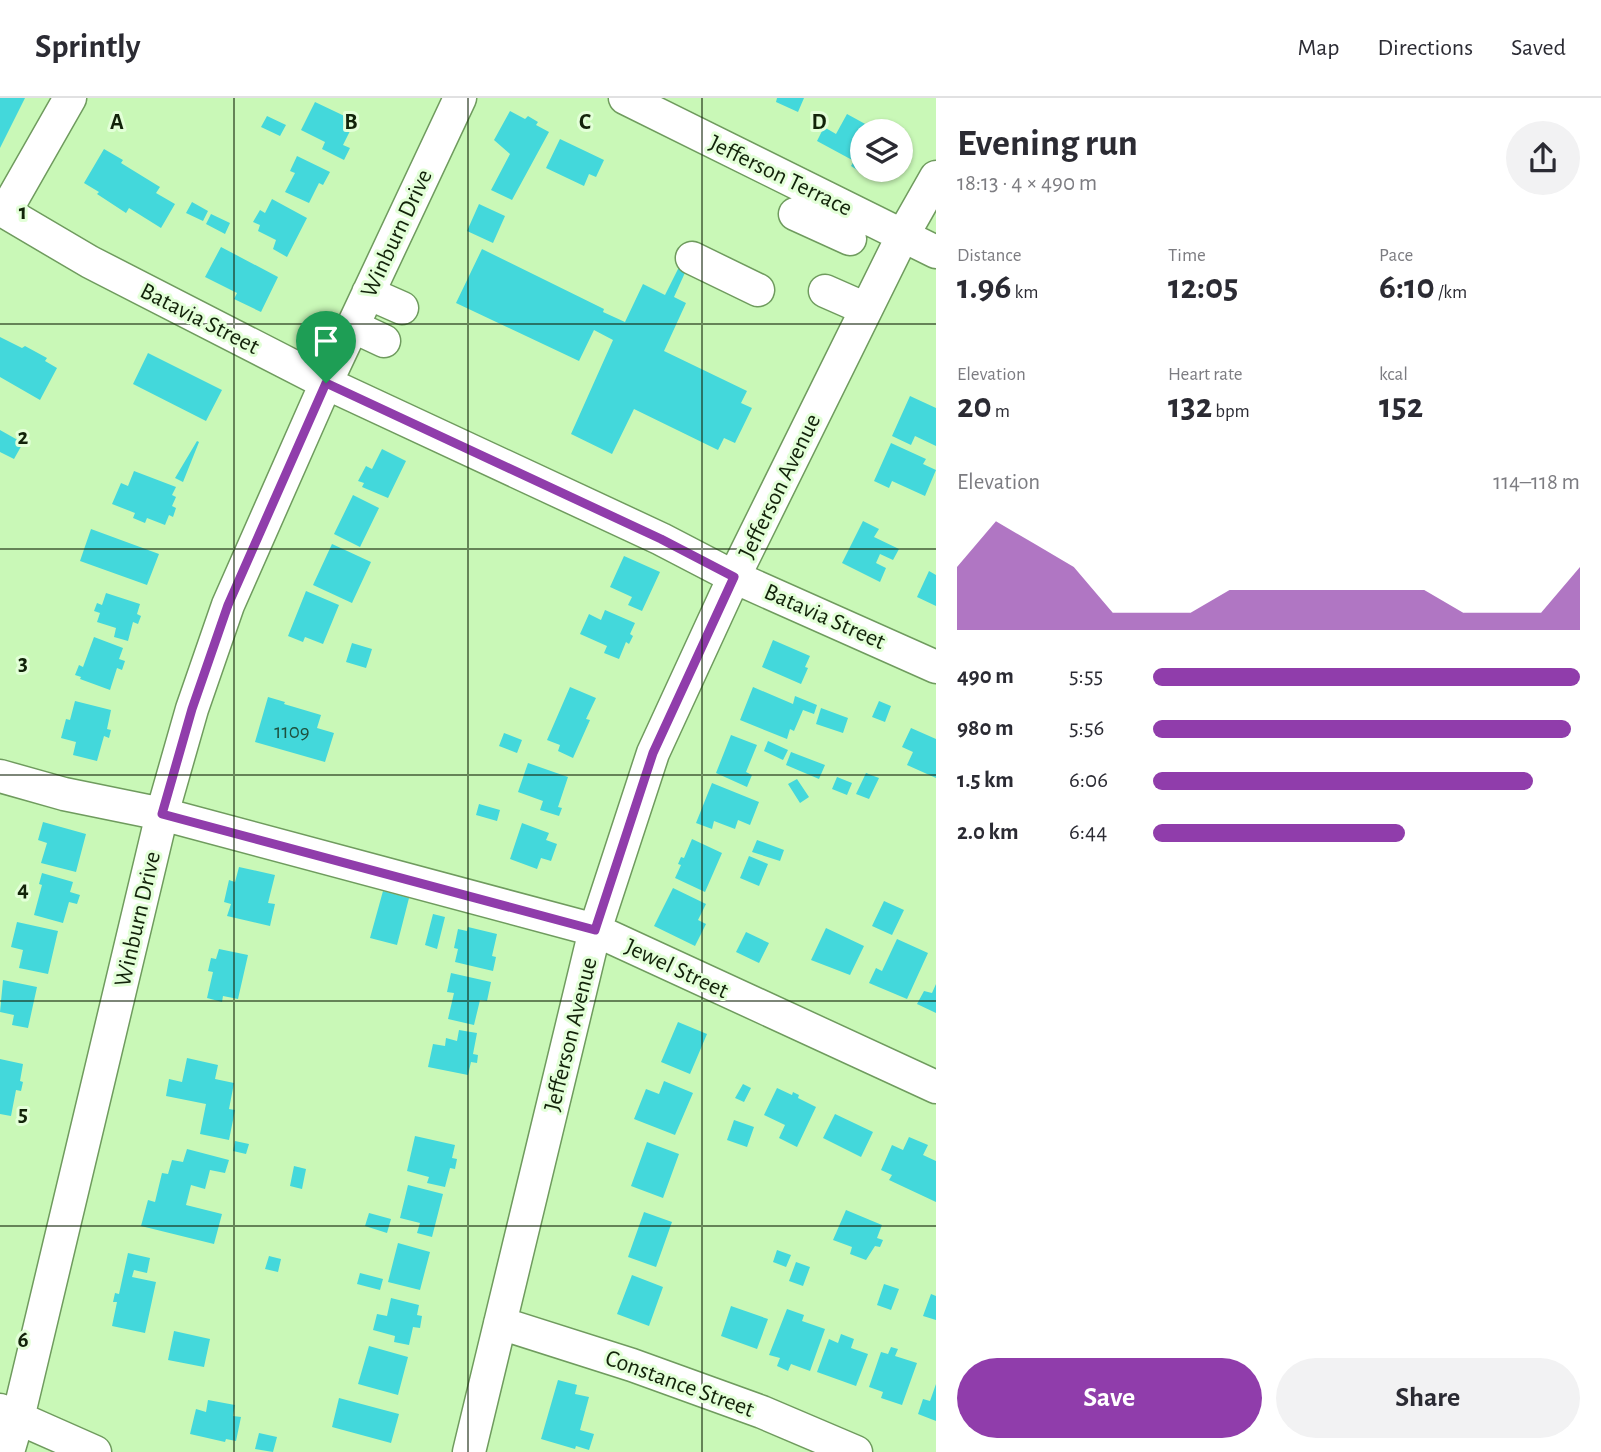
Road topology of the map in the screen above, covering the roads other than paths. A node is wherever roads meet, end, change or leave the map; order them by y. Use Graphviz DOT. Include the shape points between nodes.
graph roads {
  1 [pos="70,98"];
  2 [pos="460,98"];
  3 [pos="625,98"];
  4 [pos="936,177"];
  5 [pos="801,203"];
  6 [pos="2,211"];
  7 [pos="903,235"];
  8 [pos="849,239"];
  9 [pos="936,252"];
  10 [pos="692,258"];
  11 [pos="758,290"];
  12 [pos="825,291"];
  13 [pos="368,293"];
  14 [pos="402,308"];
  15 [pos="866,309"];
  16 [pos="352,326"];
  17 [pos="384,341"];
  18 [pos="326,383"];
  19 [pos="734,577"];
  20 [pos="936,667"];
  21 [pos="0,776"];
  22 [pos="162,814"];
  23 [pos="595,930"];
  24 [pos="936,1087"];
  25 [pos="500,1323"];
  26 [pos="9,1414"];
  27 [pos="8,1452"];
  28 [pos="95,1452"];
  29 [pos="469,1452"];
  30 [pos="856,1452"];
  1 -- 6 [label="street"];
  2 -- 13 [label="street, Winburn Drive"];
  3 -- 5 [label="street, Jefferson Terrace" via="669,133 735,164"];
  4 -- 7 [label="street, Jefferson Avenue"];
  5 -- 7 [label="street, Jefferson Terrace"];
  5 -- 8 [label="street"];
  6 -- 18 [label="street, Batavia Street" via="90,262"];
  7 -- 9 [label="street, Jefferson Terrace"];
  7 -- 15 [label="street, Jefferson Avenue"];
  10 -- 11 [label="street"];
  12 -- 15 [label="street"];
  13 -- 14 [label="street"];
  13 -- 16 [label="street, Winburn Drive"];
  15 -- 19 [label="street, Jefferson Avenue"];
  16 -- 17 [label="street"];
  16 -- 18 [label="street, Winburn Drive"];
  18 -- 19 [label="street, Batavia Street"];
  18 -- 22 [label="street, Winburn Drive" via="228,605"];
  19 -- 20 [label="street, Batavia Street"];
  19 -- 23 [label="street, Jefferson Avenue" via="653,753"];
  21 -- 22 [label="street, Jewel Street"];
  22 -- 23 [label="street, Jewel Street"];
  22 -- 26 [label="street, Winburn Drive"];
  23 -- 24 [label="street, Jewel Street"];
  23 -- 25 [label="street, Jefferson Avenue"];
  25 -- 29 [label="street, Jefferson Avenue"];
  25 -- 30 [label="street, Constance Street" via="645,1369"];
  26 -- 27 [label="street, Winburn Drive"];
  26 -- 28 [label="street"];
}
